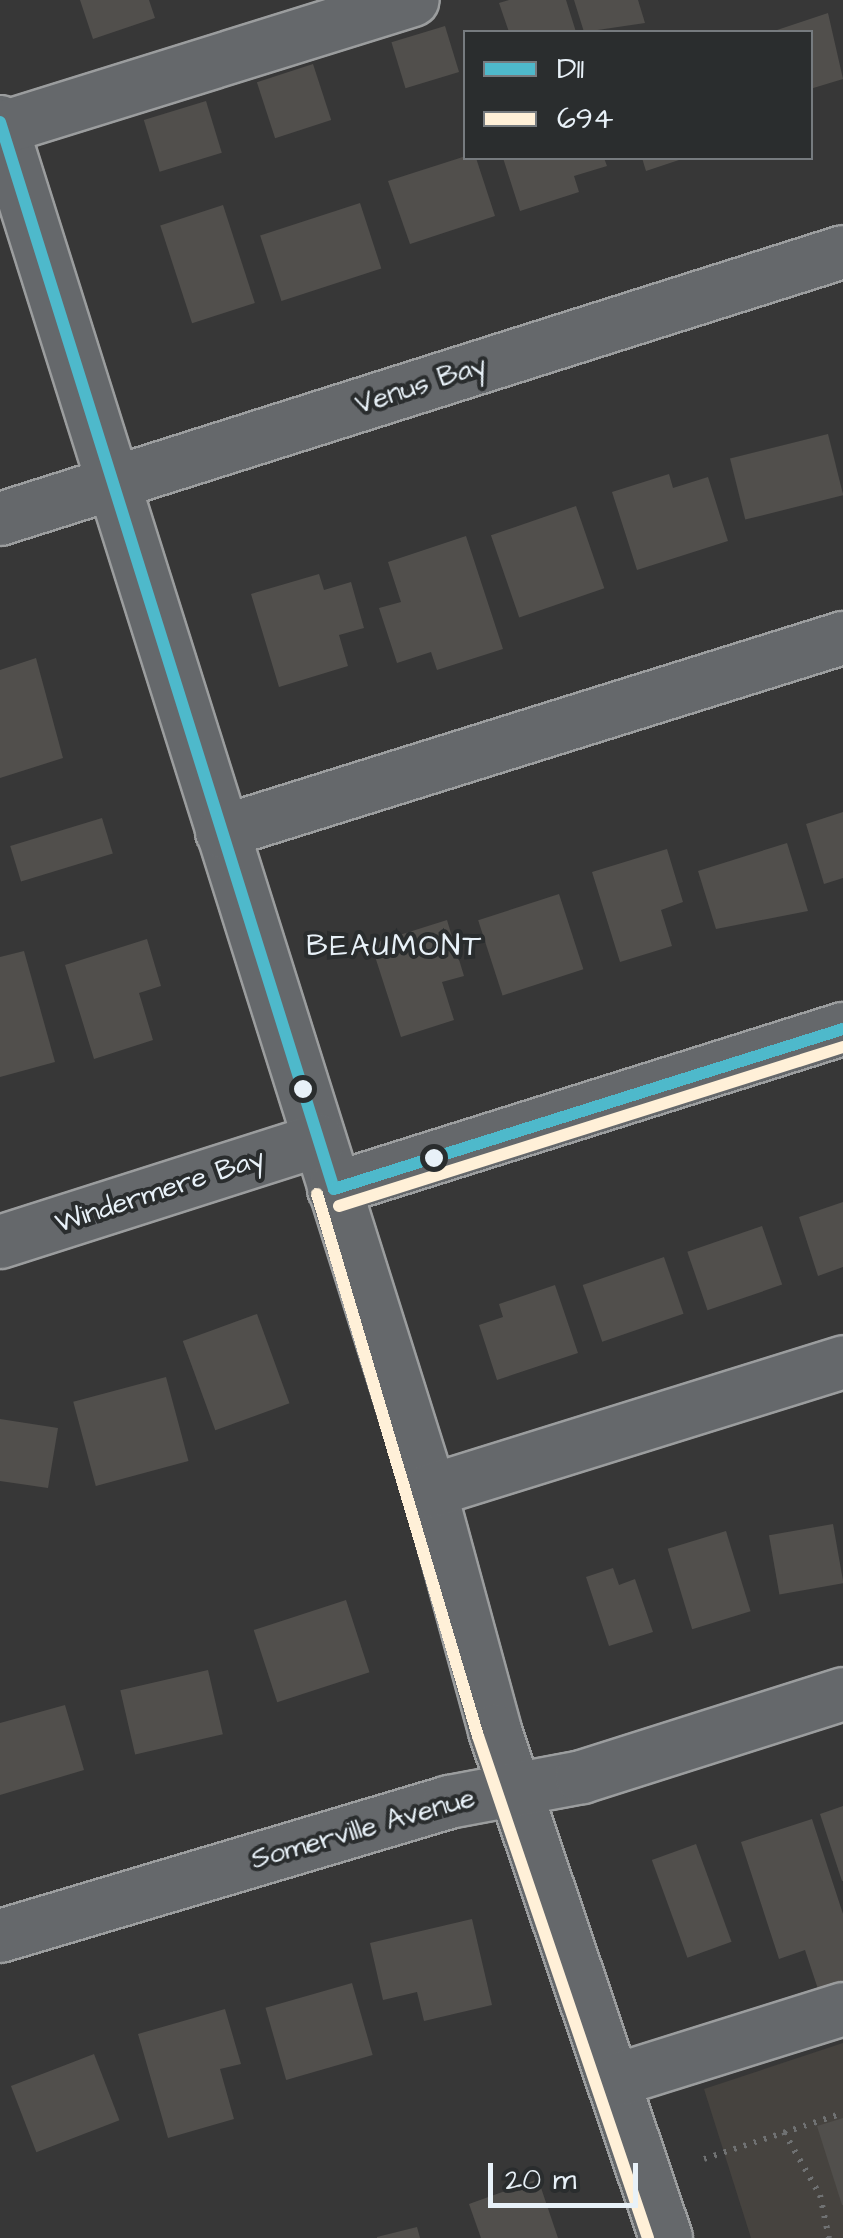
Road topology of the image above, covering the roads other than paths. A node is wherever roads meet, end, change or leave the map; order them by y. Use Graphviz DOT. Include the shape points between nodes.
graph roads {
  1 [pos="412,0"];
  2 [pos="1,125"];
  3 [pos="843,252"];
  4 [pos="113,483"];
  5 [pos="0,519"];
  6 [pos="843,638"];
  7 [pos="222,832"];
  8 [pos="843,1029"];
  9 [pos="326,1165"];
  10 [pos="0,1242"];
  11 [pos="843,1362"];
  12 [pos="430,1492"];
  13 [pos="843,1694"];
  14 [pos="515,1788"];
  15 [pos="0,1936"];
  16 [pos="843,2009"];
  17 [pos="617,2080"];
  18 [pos="666,2238"];
  1 -- 2 [label="street"];
  2 -- 4 [label="street"];
  3 -- 4 [label="street, Venus Bay"];
  4 -- 5 [label="street, Venus Bay"];
  4 -- 7 [label="street"];
  6 -- 7 [label="street"];
  7 -- 9 [label="street"];
  8 -- 9 [label="street, Windermere Bay"];
  9 -- 10 [label="street, Windermere Bay"];
  9 -- 12 [label="street"];
  11 -- 12 [label="street"];
  12 -- 14 [label="street"];
  13 -- 14 [label="street, Somerville Avenue" via="582,1777"];
  14 -- 15 [label="street, Somerville Avenue"];
  14 -- 17 [label="street"];
  16 -- 17 [label="street"];
  17 -- 18 [label="street"];
}
